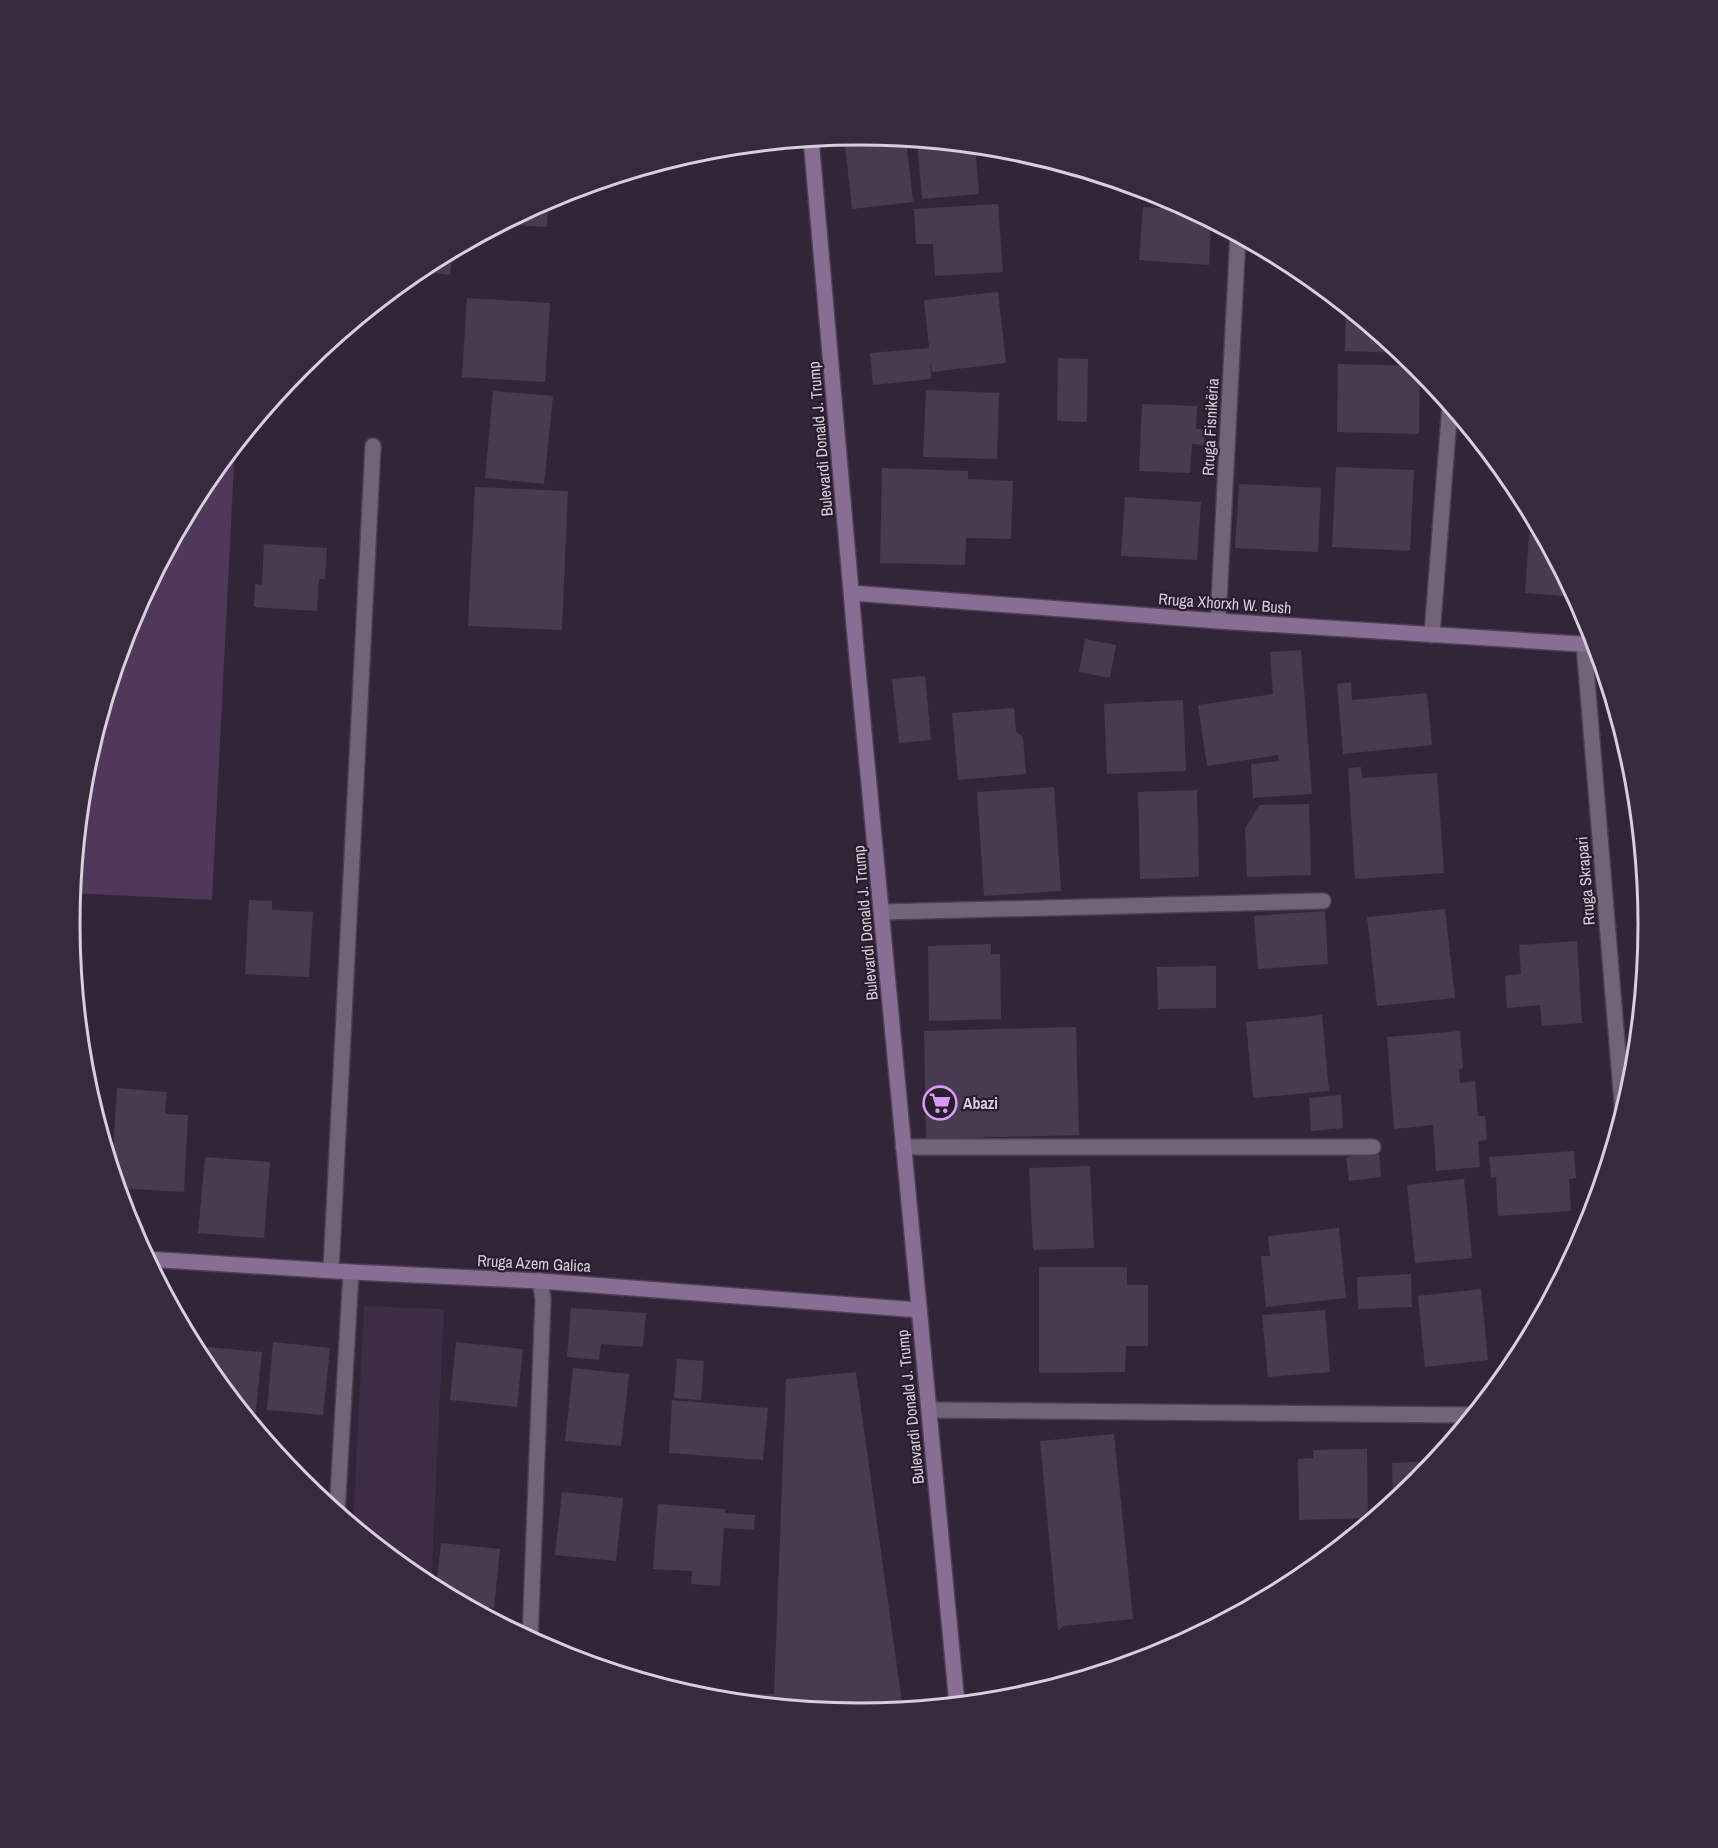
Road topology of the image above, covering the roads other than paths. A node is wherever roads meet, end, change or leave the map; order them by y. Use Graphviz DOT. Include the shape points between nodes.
graph roads {
  1 [pos="812,146"];
  2 [pos="1238,243"];
  3 [pos="1449,415"];
  4 [pos="373,446"];
  5 [pos="852,592"];
  6 [pos="1218,621"];
  7 [pos="1432,635"];
  8 [pos="1586,644"];
  9 [pos="1591,657"];
  10 [pos="1323,902"];
  11 [pos="882,912"];
  12 [pos="1621,1088"];
  13 [pos="903,1147"];
  14 [pos="1373,1147"];
  15 [pos="156,1260"];
  16 [pos="331,1270"];
  17 [pos="351,1272"];
  18 [pos="540,1281"];
  19 [pos="919,1310"];
  20 [pos="929,1410"];
  21 [pos="1465,1414"];
  22 [pos="338,1503"];
  23 [pos="530,1630"];
  24 [pos="956,1697"];
  1 -- 5 [label="main road, Bulevardi Donald J. Trump"];
  2 -- 6 [label="street, Rruga Fisnikëria"];
  3 -- 7 [label="street"];
  4 -- 16 [label="street"];
  5 -- 6 [label="main road, Rruga Xhorxh W. Bush"];
  5 -- 11 [label="main road, Bulevardi Donald J. Trump"];
  6 -- 7 [label="main road, Rruga Xhorxh W. Bush"];
  7 -- 8 [label="main road, Rruga Xhorxh W. Bush"];
  9 -- 12 [label="street, Rruga Skrapari"];
  10 -- 11 [label="street"];
  11 -- 13 [label="main road, Bulevardi Donald J. Trump"];
  13 -- 14 [label="street"];
  13 -- 19 [label="main road, Bulevardi Donald J. Trump"];
  15 -- 16 [label="main road, Rruga Azem Galica"];
  16 -- 17 [label="main road, Rruga Azem Galica"];
  17 -- 18 [label="main road, Rruga Azem Galica"];
  17 -- 22 [label="street"];
  18 -- 19 [label="main road, Rruga Azem Galica"];
  18 -- 23 [label="street" via="543,1299"];
  19 -- 20 [label="main road, Bulevardi Donald J. Trump"];
  20 -- 21 [label="street"];
  20 -- 24 [label="main road, Bulevardi Donald J. Trump"];
}
